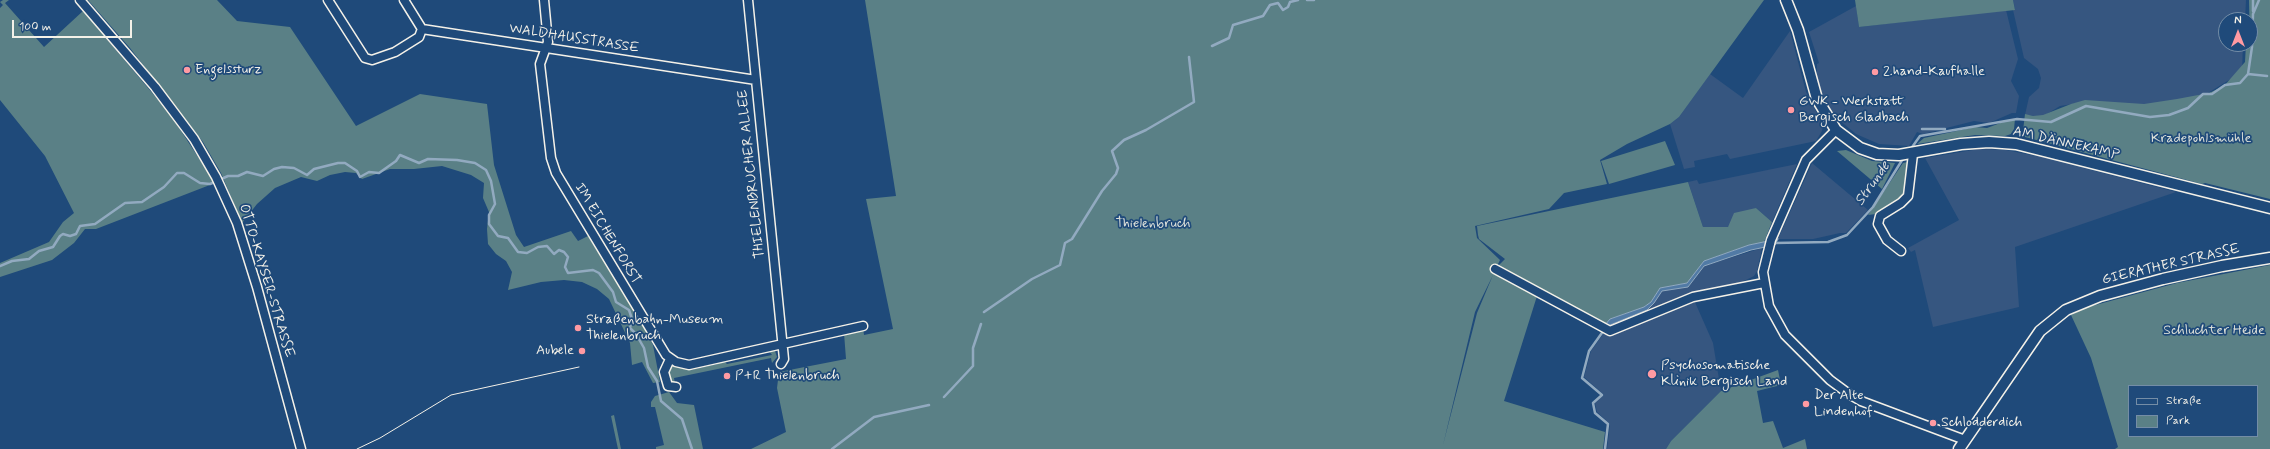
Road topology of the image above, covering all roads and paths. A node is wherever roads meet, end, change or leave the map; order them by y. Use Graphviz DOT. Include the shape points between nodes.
graph roads {
  1 [pos="80,0"];
  2 [pos="328,0"];
  3 [pos="404,0"];
  4 [pos="544,0"];
  5 [pos="748,0"];
  6 [pos="1786,0"];
  7 [pos="422,29"];
  8 [pos="547,48"];
  9 [pos="756,80"];
  10 [pos="1836,130"];
  11 [pos="1911,154"];
  12 [pos="2270,208"];
  13 [pos="1901,251"];
  14 [pos="2270,258"];
  15 [pos="1495,269"];
  16 [pos="1764,283"];
  17 [pos="863,326"];
  18 [pos="782,345"];
  19 [pos="670,359"];
  20 [pos="781,364"];
  21 [pos="676,387"];
  22 [pos="1962,445"];
  23 [pos="301,449"];
  1 -- 23 [label="street, OTTO-KAYSER-STRASSE" via="155,88 194,139 218,180 237,222"];
  2 -- 7 [label="street" via="365,58 372,60 395,52 419,37"];
  3 -- 7 [label="street"];
  4 -- 8 [label="street, IM EICHENFORST"];
  5 -- 9 [label="street, THIELENBRUCHER ALLEE"];
  6 -- 10 [label="street" via="1798,30 1817,99"];
  7 -- 8 [label="street, WALDHAUSSTRASSE"];
  8 -- 9 [label="street, WALDHAUSSTRASSE"];
  8 -- 19 [label="street, IM EICHENFORST" via="540,64 551,158 556,173"];
  9 -- 18 [label="street, THIELENBRUCHER ALLEE"];
  10 -- 11 [label="street, AM DÄNNEKAMP" via="1860,148 1877,154"];
  10 -- 16 [label="street" via="1806,160 1764,260"];
  11 -- 12 [label="street, AM DÄNNEKAMP" via="1961,144 2016,144"];
  11 -- 13 [label="street" via="1908,196 1880,216 1878,224 1887,240"];
  14 -- 22 [label="street, GIERATHER STRASSE" via="2163,279 2100,296 2066,310 2040,331"];
  15 -- 16 [label="street" via="1613,331 1693,297"];
  16 -- 22 [label="street" via="1769,306 1785,335 1830,380 1861,401"];
  17 -- 18 [label="street"];
  18 -- 19 [label="street" via="689,364"];
  18 -- 20 [label="street, THIELENBRUCHER ALLEE" via="784,359"];
  19 -- 21 [label="street" via="666,366 665,378 668,386"];
}
